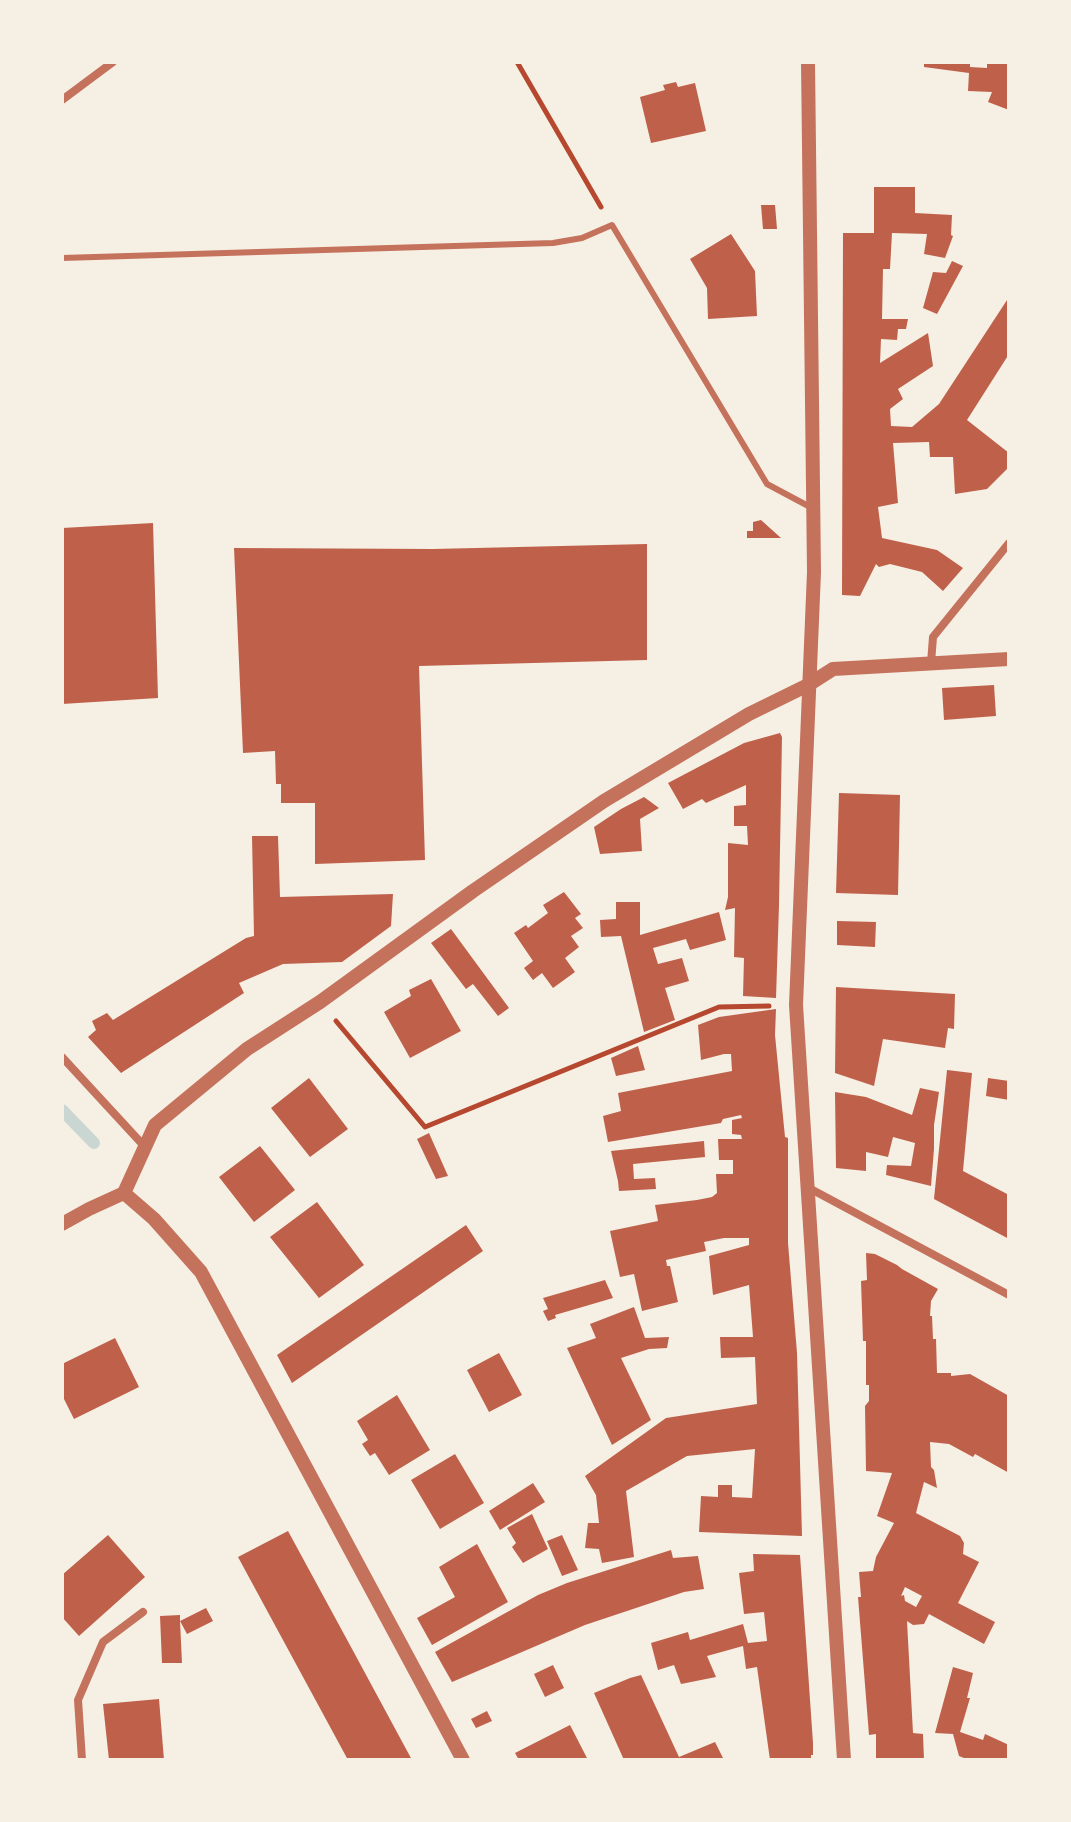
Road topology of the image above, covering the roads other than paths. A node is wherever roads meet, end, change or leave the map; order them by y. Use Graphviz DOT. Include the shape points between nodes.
graph roads {
  1 [pos="113,62"];
  2 [pos="808,62"];
  3 [pos="62,100"];
  4 [pos="62,258"];
  5 [pos="812,508"];
  6 [pos="1009,543"];
  7 [pos="1009,659"];
  8 [pos="931,663"];
  9 [pos="808,685"];
  10 [pos="62,1057"];
  11 [pos="145,1147"];
  12 [pos="807,1187"];
  13 [pos="124,1193"];
  14 [pos="62,1224"];
  15 [pos="1009,1295"];
  16 [pos="143,1612"];
  17 [pos="82,1760"];
  18 [pos="463,1760"];
  19 [pos="844,1760"];
  1 -- 3 [label="street"];
  2 -- 5 [label="street"];
  4 -- 5 [label="lane" via="553,243 612,225 767,484"];
  5 -- 9 [label="street"];
  6 -- 8 [label="street" via="933,637"];
  7 -- 8 [label="street"];
  8 -- 9 [label="street" via="833,669"];
  9 -- 11 [label="street" via="604,801 473,891 247,1049 155,1125"];
  9 -- 12 [label="street" via="796,1005"];
  10 -- 11 [label="street"];
  11 -- 13 [label="street"];
  12 -- 15 [label="street"];
  12 -- 19 [label="street"];
  13 -- 14 [label="street"];
  13 -- 18 [label="street" via="201,1272"];
  16 -- 17 [label="street" via="103,1642 78,1700"];
}
